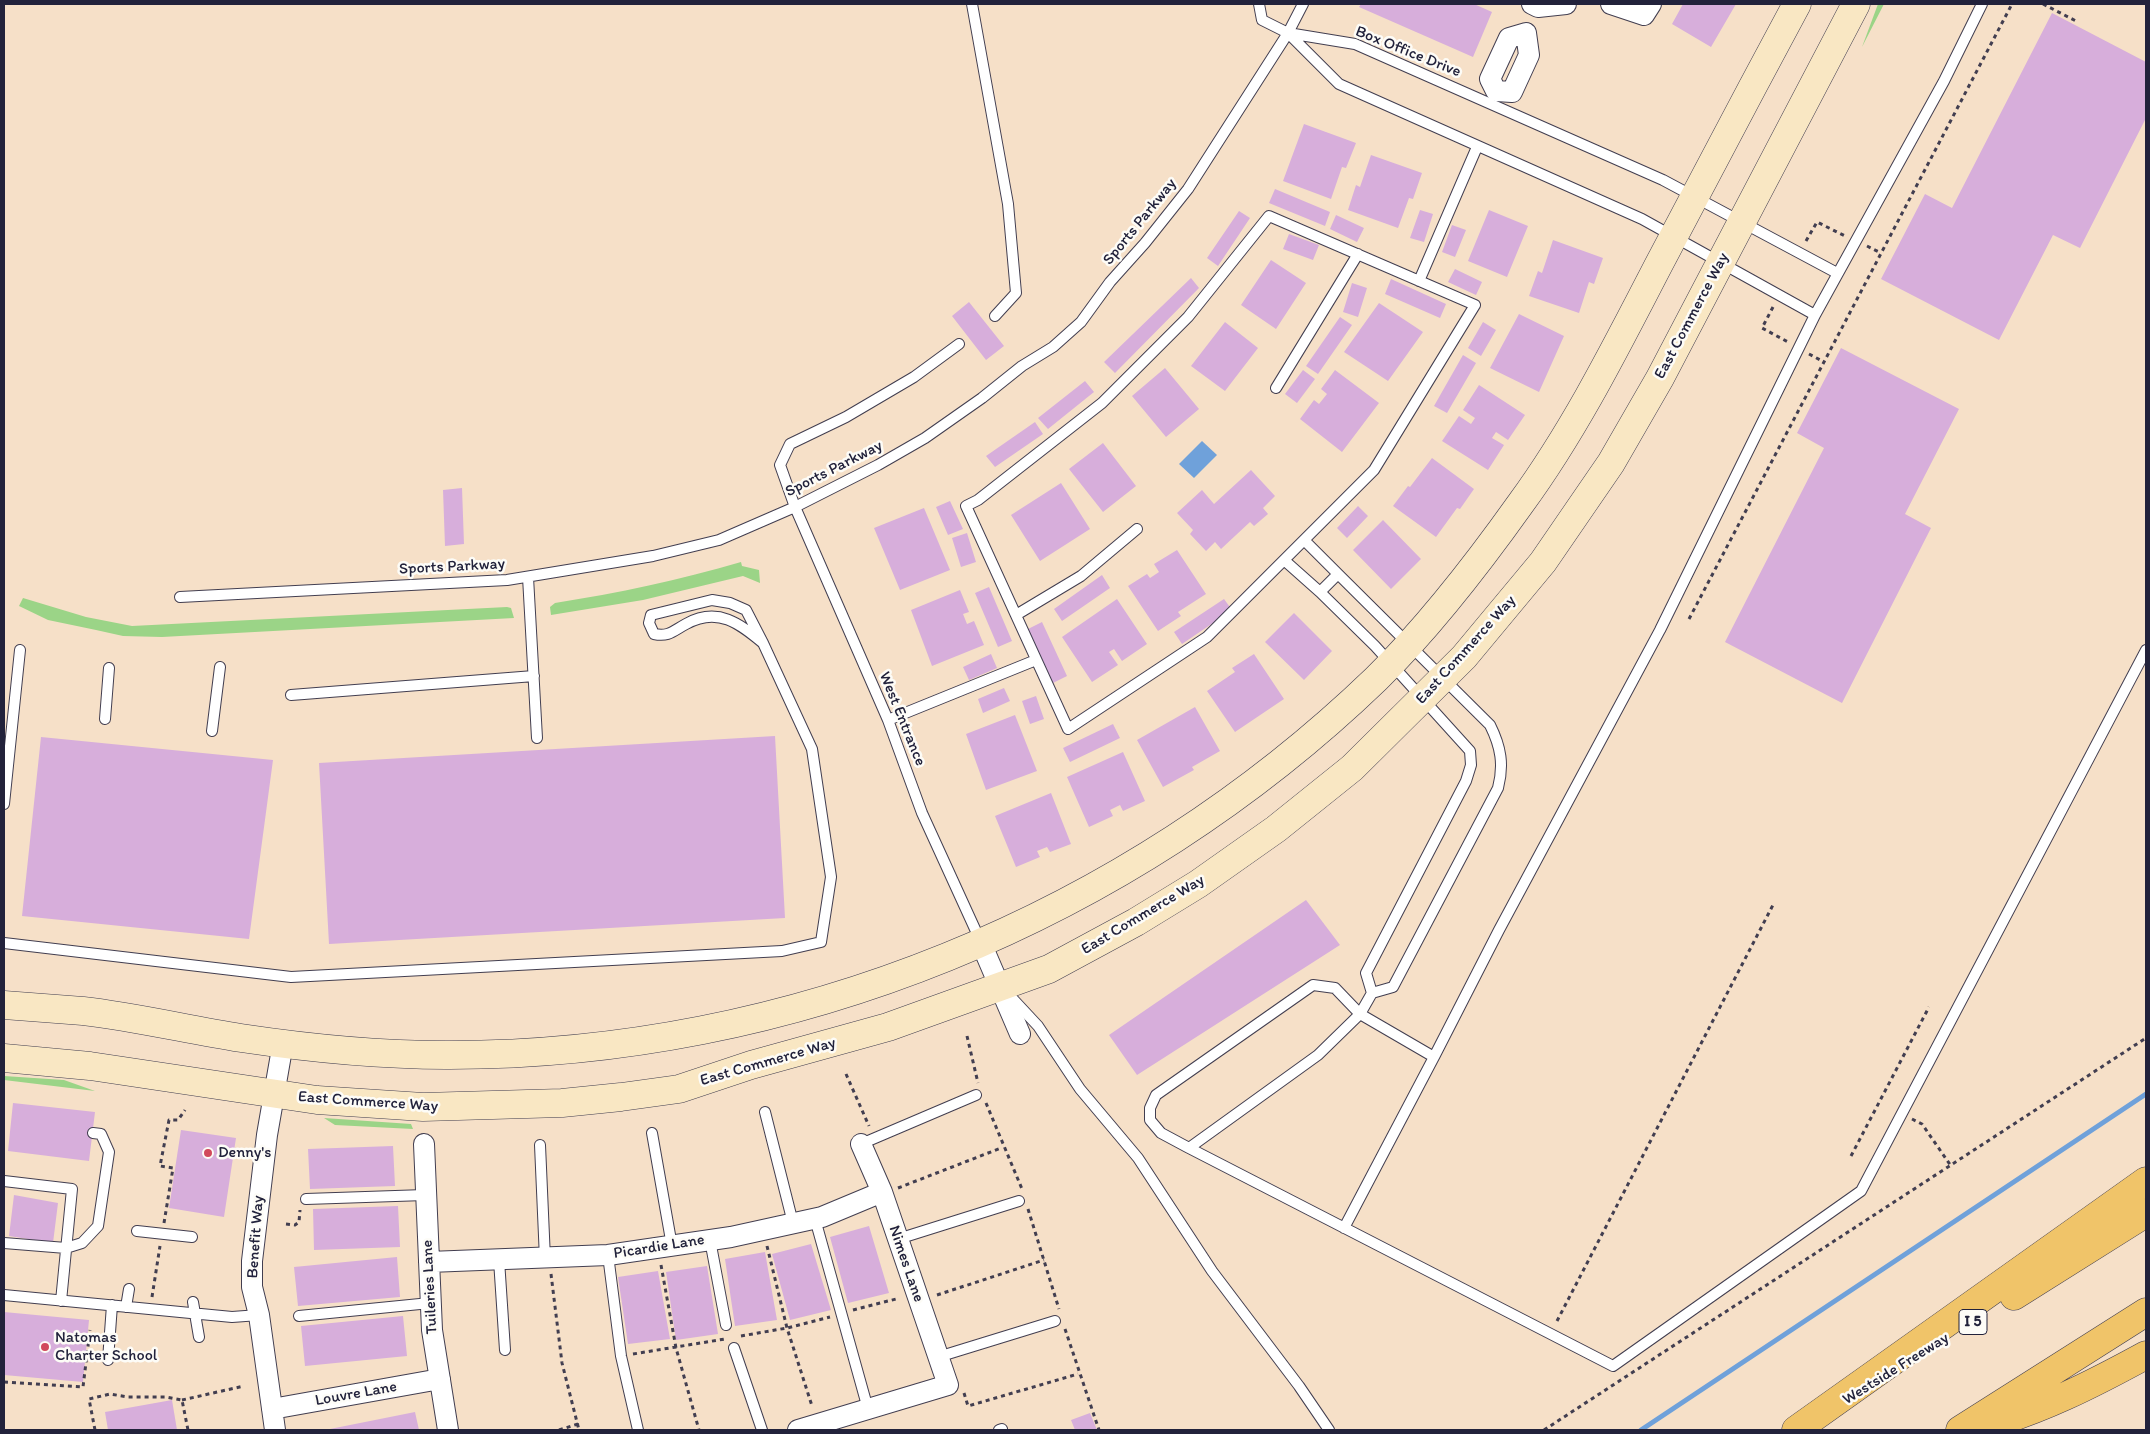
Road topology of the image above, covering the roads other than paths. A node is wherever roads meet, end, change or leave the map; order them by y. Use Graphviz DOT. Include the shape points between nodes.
graph roads {
  1 [pos="972,4"];
  2 [pos="1259,4"];
  3 [pos="1303,4"];
  4 [pos="1566,4"];
  5 [pos="1611,4"];
  6 [pos="1651,4"];
  7 [pos="1797,4"];
  8 [pos="1856,4"];
  9 [pos="1982,4"];
  10 [pos="1535,5"];
  11 [pos="1288,32"];
  12 [pos="1493,97"];
  13 [pos="1477,147"];
  14 [pos="1695,197"];
  15 [pos="1741,222"];
  16 [pos="1674,237"];
  17 [pos="1358,254"];
  18 [pos="1721,262"];
  19 [pos="1837,273"];
  20 [pos="1419,281"];
  21 [pos="1816,315"];
  22 [pos="995,316"];
  23 [pos="959,344"];
  24 [pos="1276,388"];
  25 [pos="795,507"];
  26 [pos="1137,530"];
  27 [pos="1304,540"];
  28 [pos="1284,560"];
  29 [pos="1338,574"];
  30 [pos="528,577"];
  31 [pos="1320,592"];
  32 [pos="180,597"];
  33 [pos="1016,615"];
  34 [pos="764,644"];
  35 [pos="20,650"];
  36 [pos="2146,650"];
  37 [pos="1399,653"];
  38 [pos="1036,660"];
  39 [pos="220,666"];
  40 [pos="109,668"];
  41 [pos="534,676"];
  42 [pos="1433,688"];
  43 [pos="291,694"];
  44 [pos="105,719"];
  45 [pos="888,720"];
  46 [pos="212,731"];
  47 [pos="537,738"];
  48 [pos="4,804"];
  49 [pos="4,943"];
  50 [pos="981,943"];
  51 [pos="1000,986"];
  52 [pos="1372,993"];
  53 [pos="4,1005"];
  54 [pos="1360,1014"];
  55 [pos="1020,1034"];
  56 [pos="284,1043"];
  57 [pos="1434,1057"];
  58 [pos="4,1058"];
  59 [pos="979,1093"];
  60 [pos="274,1094"];
  61 [pos="765,1112"];
  62 [pos="93,1133"];
  63 [pos="652,1133"];
  64 [pos="868,1141"];
  65 [pos="424,1144"];
  66 [pos="540,1145"];
  67 [pos="1189,1148"];
  68 [pos="4,1181"];
  69 [pos="2146,1181"];
  70 [pos="893,1188"];
  71 [pos="425,1195"];
  72 [pos="306,1199"];
  73 [pos="1023,1201"];
  74 [pos="2146,1213"];
  75 [pos="816,1219"];
  76 [pos="792,1223"];
  77 [pos="1344,1228"];
  78 [pos="137,1231"];
  79 [pos="192,1237"];
  80 [pos="898,1239"];
  81 [pos="710,1240"];
  82 [pos="4,1243"];
  83 [pos="672,1246"];
  84 [pos="66,1248"];
  85 [pos="608,1255"];
  86 [pos="499,1260"];
  87 [pos="429,1262"];
  88 [pos="548,1266"];
  89 [pos="129,1289"];
  90 [pos="4,1296"];
  91 [pos="61,1301"];
  92 [pos="194,1302"];
  93 [pos="430,1303"];
  94 [pos="112,1305"];
  95 [pos="126,1307"];
  96 [pos="2146,1312"];
  97 [pos="194,1313"];
  98 [pos="259,1315"];
  99 [pos="299,1316"];
  100 [pos="1060,1321"];
  101 [pos="726,1324"];
  102 [pos="199,1337"];
  103 [pos="734,1348"];
  104 [pos="505,1350"];
  105 [pos="2146,1356"];
  106 [pos="938,1357"];
  107 [pos="108,1360"];
  108 [pos="440,1379"];
  109 [pos="272,1409"];
  110 [pos="868,1409"];
  111 [pos="276,1430"];
  112 [pos="448,1430"];
  113 [pos="638,1430"];
  114 [pos="762,1430"];
  115 [pos="798,1430"];
  116 [pos="1329,1430"];
  117 [pos="1798,1430"];
  118 [pos="1960,1430"];
  119 [pos="1968,1430"];
  1 -- 22 [label="lane" via="1008,204 1016,293"];
  2 -- 11 [label="lane" via="1262,20"];
  3 -- 11 [label="lane, Sports Parkway"];
  4 -- 10 [label="street"];
  5 -- 6 [label="street" via="1644,15"];
  7 -- 14 [label="main road"];
  8 -- 15 [label="main road, East Commerce Way"];
  9 -- 19 [label="lane" via="1944,81"];
  10 -- 12 [label="street" via="1526,32 1529,56 1512,92"];
  11 -- 12 [label="lane, Box Office Drive" via="1355,44"];
  11 -- 13 [label="lane" via="1339,84"];
  11 -- 25 [label="lane, Sports Parkway" via="1188,189 1081,322 1053,347 925,438"];
  12 -- 14 [label="lane, Box Office Drive"];
  13 -- 16 [label="lane" via="1642,219"];
  13 -- 20 [label="lane"];
  14 -- 15 [label="lane, Box Office Drive"];
  14 -- 16 [label="main road"];
  15 -- 18 [label="main road, East Commerce Way"];
  15 -- 19 [label="lane, Box Office Drive"];
  16 -- 18 [label="lane"];
  16 -- 37 [label="main road" via="1596,385 1554,455 1480,559"];
  17 -- 20 [label="lane"];
  17 -- 24 [label="lane"];
  17 -- 33 [label="lane" via="1269,216 1188,318 1102,404 966,506"];
  18 -- 21 [label="lane"];
  18 -- 42 [label="main road, East Commerce Way" via="1606,471 1543,562 1464,657"];
  19 -- 21 [label="lane"];
  20 -- 27 [label="lane" via="1474,305 1374,470"];
  21 -- 57 [label="lane" via="1656,638"];
  23 -- 25 [label="lane, West Entrance" via="914,377 846,417 790,444 780,465"];
  25 -- 30 [label="lane, Sports Parkway" via="719,540 653,556"];
  25 -- 45 [label="lane, West Entrance"];
  26 -- 33 [label="lane" via="1081,576"];
  27 -- 28 [label="lane"];
  27 -- 29 [label="lane"];
  28 -- 31 [label="lane"];
  28 -- 38 [label="lane" via="1207,637 1068,729"];
  29 -- 31 [label="lane"];
  29 -- 37 [label="lane"];
  30 -- 32 [label="lane, Sports Parkway"];
  30 -- 41 [label="lane"];
  31 -- 37 [label="lane"];
  33 -- 38 [label="lane"];
  34 -- 34 [label="lane" via="746,610 730,603 712,600 680,607 651,615 649,623 654,634 665,636 691,621 714,616 737,621"];
  34 -- 49 [label="lane" via="812,749 831,876 820,942 782,950 291,977"];
  35 -- 48 [label="lane"];
  36 -- 77 [label="lane" via="1860,1191 1613,1366"];
  37 -- 42 [label="lane"];
  37 -- 42 [label="lane"];
  37 -- 50 [label="main road" via="1378,677 1288,756 1162,849 1031,921"];
  38 -- 45 [label="lane"];
  39 -- 46 [label="lane"];
  40 -- 44 [label="lane"];
  41 -- 43 [label="lane"];
  41 -- 47 [label="lane"];
  42 -- 51 [label="main road, East Commerce Way" via="1352,768 1276,829 1198,884 1049,969"];
  42 -- 52 [label="lane" via="1470,751 1471,764 1466,781 1366,973"];
  42 -- 52 [label="lane" via="1490,725 1498,741 1502,773 1481,823 1393,987"];
  45 -- 50 [label="lane, West Entrance" via="922,813"];
  50 -- 51 [label="street"];
  50 -- 56 [label="main road" via="907,974 842,996 717,1028 650,1040 542,1051 448,1055"];
  51 -- 55 [label="street"];
  51 -- 60 [label="main road, East Commerce Way" via="888,1027 751,1065 679,1089 562,1103 423,1107"];
  51 -- 116 [label="lane" via="1038,1026 1080,1089 1138,1158 1212,1271"];
  52 -- 54 [label="lane"];
  53 -- 56 [label="main road" via="86,1012"];
  54 -- 57 [label="lane"];
  54 -- 67 [label="lane" via="1318,1055"];
  54 -- 67 [label="lane" via="1335,988 1313,985 1156,1095 1150,1108 1150,1120 1161,1134"];
  56 -- 60 [label="street, Benefit Way"];
  57 -- 77 [label="lane"];
  58 -- 60 [label="main road, East Commerce Way" via="102,1068"];
  59 -- 64 [label="lane"];
  60 -- 98 [label="street, Benefit Way" via="253,1239 252,1287"];
  61 -- 76 [label="lane"];
  62 -- 84 [label="lane" via="101,1134 109,1152 98,1226 82,1243"];
  63 -- 83 [label="lane"];
  64 -- 70 [label="street, Nimes Lane"];
  65 -- 71 [label="street, Tuileries Lane"];
  66 -- 88 [label="lane"];
  67 -- 77 [label="lane"];
  68 -- 84 [label="lane" via="72,1189"];
  69 -- 117 [label="highway"];
  70 -- 75 [label="street, Picardie Lane"];
  70 -- 80 [label="street, Nimes Lane"];
  71 -- 72 [label="lane"];
  71 -- 87 [label="street, Tuileries Lane"];
  73 -- 80 [label="lane"];
  74 -- 117 [label="highway, Westside Freeway / I 5"];
  75 -- 76 [label="street, Picardie Lane"];
  75 -- 110 [label="lane"];
  76 -- 81 [label="street, Picardie Lane"];
  78 -- 79 [label="lane"];
  80 -- 106 [label="street, Nimes Lane"];
  81 -- 83 [label="street, Picardie Lane"];
  81 -- 101 [label="lane"];
  82 -- 84 [label="lane"];
  83 -- 85 [label="street, Picardie Lane"];
  84 -- 91 [label="lane"];
  85 -- 88 [label="street, Picardie Lane"];
  85 -- 113 [label="lane" via="621,1356"];
  86 -- 87 [label="street, Picardie Lane"];
  86 -- 88 [label="street, Picardie Lane"];
  86 -- 104 [label="lane"];
  87 -- 93 [label="street, Tuileries Lane"];
  89 -- 95 [label="lane"];
  90 -- 91 [label="lane"];
  91 -- 94 [label="lane"];
  92 -- 97 [label="lane"];
  93 -- 99 [label="lane"];
  93 -- 108 [label="street, Tuileries Lane"];
  94 -- 95 [label="lane"];
  94 -- 107 [label="lane"];
  95 -- 97 [label="lane"];
  96 -- 118 [label="highway"];
  97 -- 98 [label="lane"];
  97 -- 102 [label="lane"];
  98 -- 109 [label="street, Benefit Way"];
  100 -- 106 [label="lane"];
  103 -- 114 [label="lane"];
  105 -- 119 [label="highway" via="2020,1416"];
  106 -- 110 [label="street, Nimes Lane" via="955,1386"];
  108 -- 109 [label="street, Louvre Lane"];
  108 -- 112 [label="street, Tuileries Lane"];
  109 -- 111 [label="street, Benefit Way"];
  110 -- 115 [label="street"];
}
